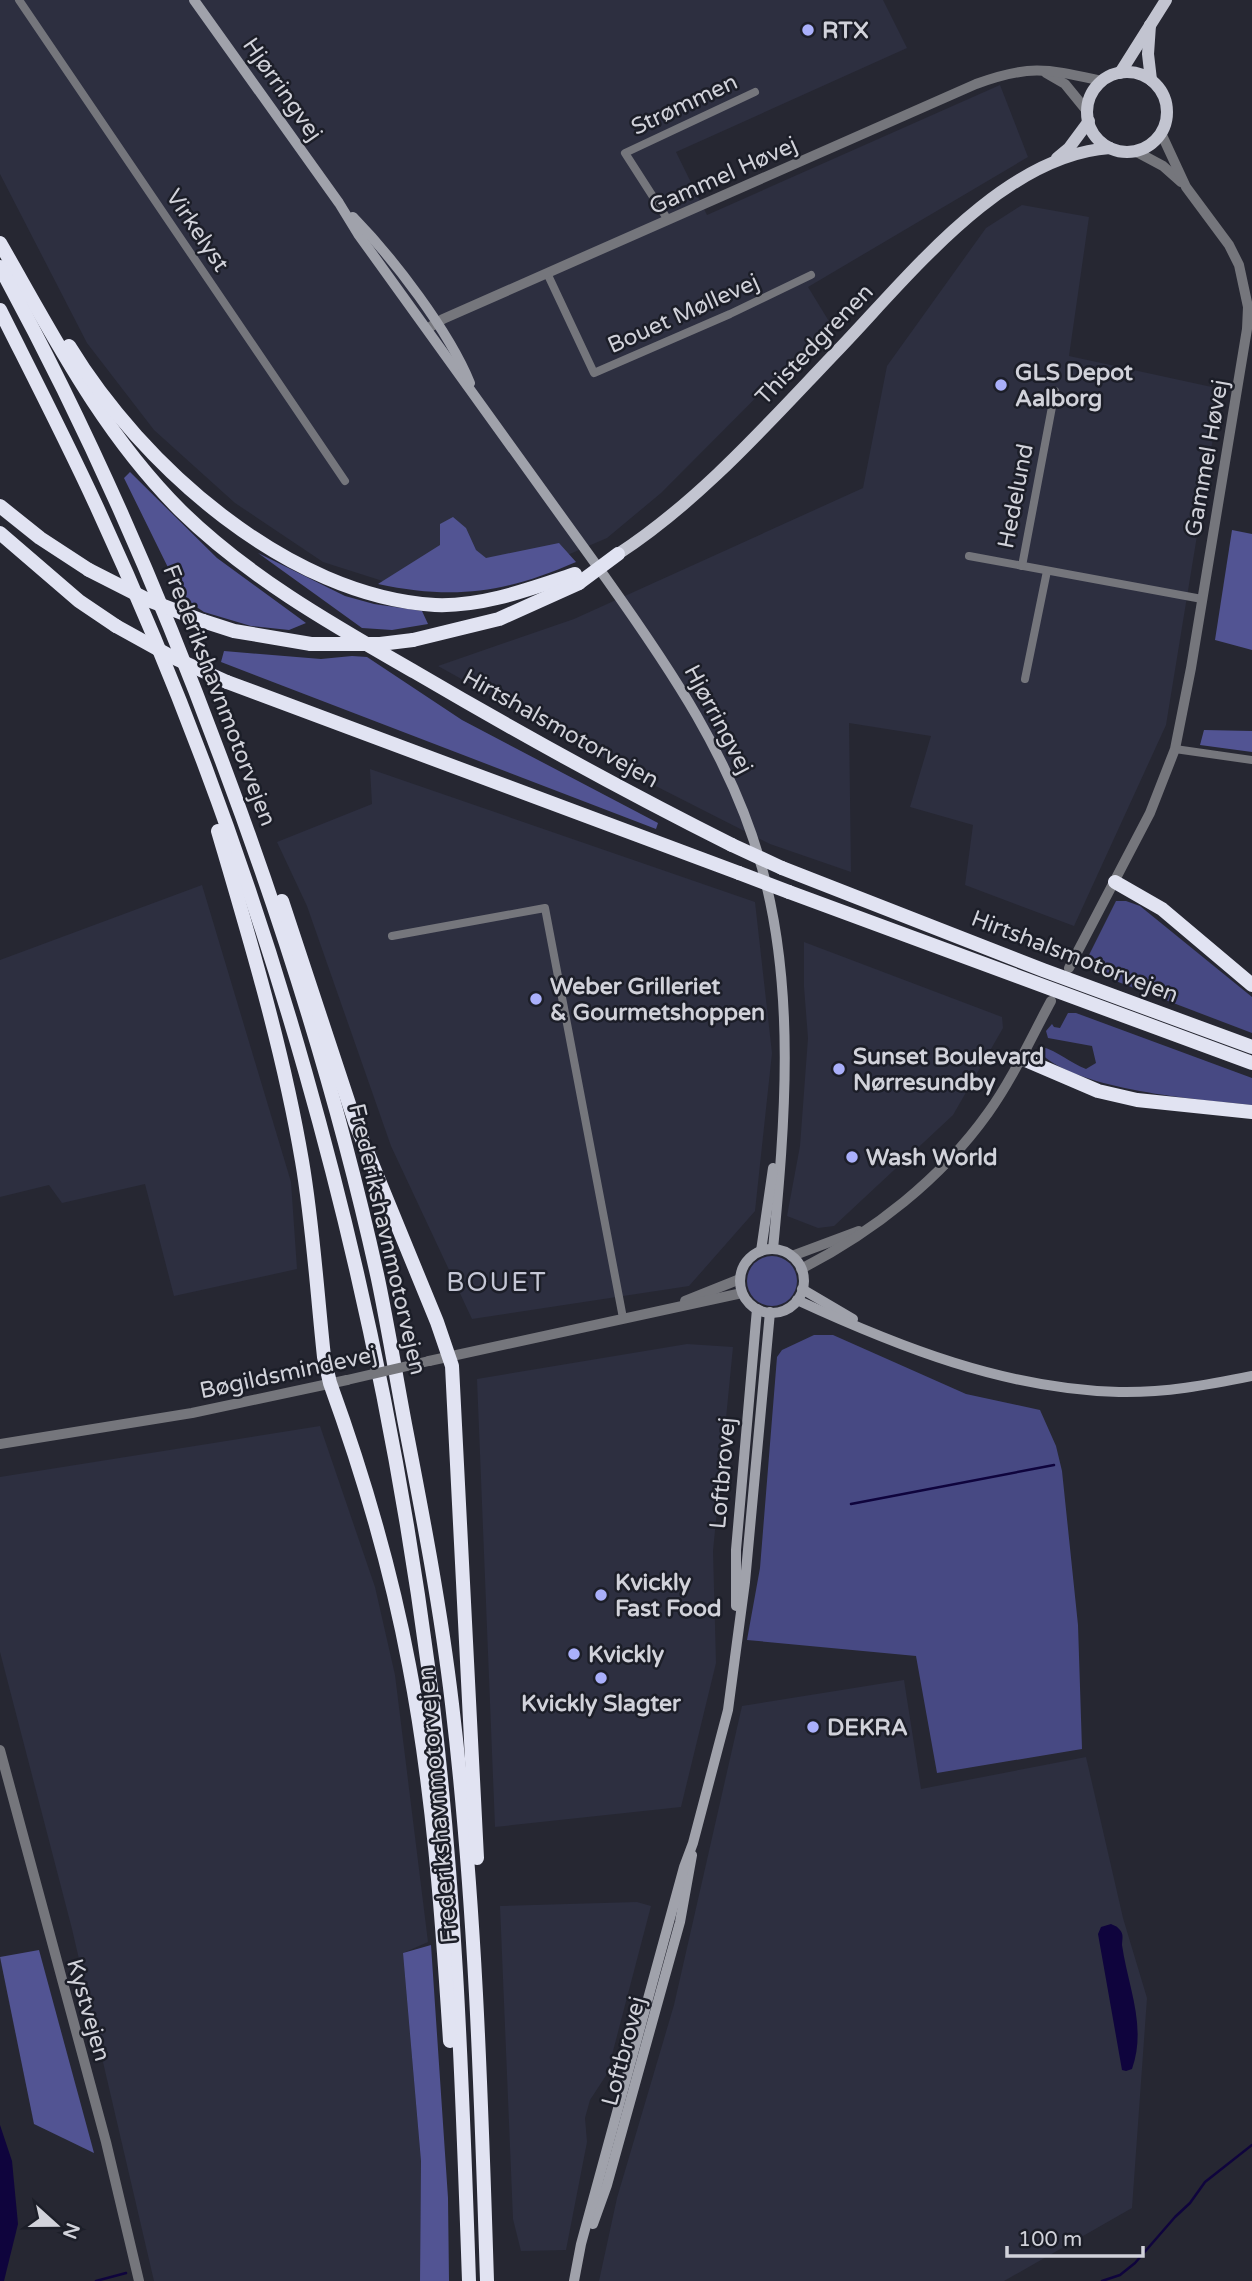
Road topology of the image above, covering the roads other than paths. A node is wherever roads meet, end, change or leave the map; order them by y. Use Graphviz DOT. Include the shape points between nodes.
graph roads {
  1 [pos="19,0"];
  2 [pos="194,0"];
  3 [pos="1166,0"];
  4 [pos="1150,22"];
  5 [pos="1039,69"];
  6 [pos="1120,73"];
  7 [pos="1152,80"];
  8 [pos="1102,81"];
  9 [pos="755,92"];
  10 [pos="1088,116"];
  11 [pos="1161,133"];
  12 [pos="1110,148"];
  13 [pos="1135,151"];
  14 [pos="1044,168"];
  15 [pos="1186,187"];
  16 [pos="338,203"];
  17 [pos="668,220"];
  18 [pos="0,232"];
  19 [pos="0,243"];
  20 [pos="0,267"];
  21 [pos="547,273"];
  22 [pos="811,275"];
  23 [pos="0,310"];
  24 [pos="437,323"];
  25 [pos="426,330"];
  26 [pos="1055,391"];
  27 [pos="474,392"];
  28 [pos="345,481"];
  29 [pos="0,506"];
  30 [pos="0,533"];
  31 [pos="621,552"];
  32 [pos="969,556"];
  33 [pos="1022,566"];
  34 [pos="1047,571"];
  35 [pos="577,579"];
  36 [pos="1202,599"];
  37 [pos="1025,679"];
  38 [pos="177,696"];
  39 [pos="204,711"];
  40 [pos="1175,749"];
  41 [pos="1252,760"];
  42 [pos="1115,882"];
  43 [pos="392,936"];
  44 [pos="1069,968"];
  45 [pos="1252,985"];
  46 [pos="1051,1001"];
  47 [pos="1252,1047"];
  48 [pos="1021,1058"];
  49 [pos="1252,1063"];
  50 [pos="1252,1112"];
  51 [pos="866,1229"];
  52 [pos="767,1250"];
  53 [pos="792,1256"];
  54 [pos="801,1269"];
  55 [pos="740,1279"];
  56 [pos="802,1289"];
  57 [pos="743,1293"];
  58 [pos="796,1300"];
  59 [pos="667,1308"];
  60 [pos="757,1308"];
  61 [pos="770,1312"];
  62 [pos="623,1318"];
  63 [pos="877,1334"];
  64 [pos="450,1357"];
  65 [pos="1252,1376"];
  66 [pos="330,1383"];
  67 [pos="0,1444"];
  68 [pos="736,1642"];
  69 [pos="0,1750"];
  70 [pos="480,2048"];
  71 [pos="139,2281"];
  72 [pos="468,2281"];
  73 [pos="487,2281"];
  74 [pos="573,2281"];
  1 -- 28 [label="street, Virkelyst"];
  2 -- 16 [label="main road, Hjørringvej"];
  3 -- 4 [label="main road"];
  4 -- 6 [label="main road"];
  4 -- 7 [label="main road"];
  5 -- 8 [label="street, Gammel Høvej"];
  5 -- 10 [label="street" via="1065,84"];
  5 -- 17 [label="street, Gammel Høvej" via="1007,73 976,84"];
  6 -- 7 [label="main road" via="1137,73"];
  6 -- 8 [label="main road"];
  7 -- 11 [label="main road" via="1167,105"];
  8 -- 10 [label="main road" via="1092,94"];
  9 -- 17 [label="street, Strømmen" via="625,153"];
  10 -- 12 [label="main road" via="1097,138"];
  10 -- 14 [label="main road, Thistedgrenen" via="1069,148"];
  11 -- 13 [label="main road" via="1150,145"];
  11 -- 15 [label="street, Gammel Høvej"];
  12 -- 13 [label="main road"];
  12 -- 14 [label="main road, Thistedgrenen" via="1080,152"];
  13 -- 15 [label="street, Gammel Høvej" via="1163,166"];
  14 -- 31 [label="main road, Thistedgrenen" via="974,212 771,421 692,496"];
  15 -- 36 [label="street, Gammel Høvej" via="1229,245 1248,307"];
  16 -- 24 [label="main road, Hjørringvej" via="391,261"];
  16 -- 25 [label="main road, Hjørringvej"];
  17 -- 21 [label="street, Gammel Høvej"];
  18 -- 35 [label="highway" via="111,409 155,458 247,534 320,574 401,601 467,603"];
  19 -- 47 [label="highway, Hirtshalsmotorvejen, bridge" via="101,415 179,509 224,550 310,611 654,806 732,845 1043,970"];
  20 -- 39 [label="highway, Frederikshavnmotorvejen" via="112,493"];
  21 -- 22 [label="street, Bouet Møllevej" via="594,373"];
  21 -- 24 [label="street, Gammel Høvej"];
  23 -- 38 [label="highway, Frederikshavnmotorvejen" via="96,503"];
  24 -- 25 [label="street, Gammel Høvej"];
  24 -- 27 [label="main road, Hjørringvej"];
  25 -- 27 [label="main road, Hjørringvej"];
  26 -- 33 [label="street, Hedelund"];
  27 -- 52 [label="main road, Hjørringvej" via="677,683 704,727 755,845 778,950 785,1059"];
  29 -- 35 [label="highway, bridge" via="89,570 148,600 234,631 311,644 413,640 499,619"];
  30 -- 49 [label="highway, Hirtshalsmotorvejen, bridge" via="79,601 116,626 227,682"];
  31 -- 35 [label="highway, bridge"];
  32 -- 33 [label="street, Hedelund"];
  33 -- 34 [label="street, Hedelund"];
  34 -- 36 [label="street, Hedelund"];
  34 -- 37 [label="street"];
  36 -- 40 [label="street, Gammel Høvej"];
  38 -- 66 [label="highway" via="238,898 289,1094"];
  38 -- 72 [label="highway, Frederikshavnmotorvejen" via="249,893 316,1110 384,1397 439,1763 456,1971"];
  39 -- 64 [label="highway" via="258,835 355,1122"];
  39 -- 70 [label="highway, Frederikshavnmotorvejen" via="316,1040 378,1279 442,1626 462,1796"];
  40 -- 41 [label="street"];
  40 -- 42 [label="street, Gammel Høvej"];
  42 -- 44 [label="street, Gammel Høvej"];
  42 -- 45 [label="highway" via="1161,909"];
  43 -- 62 [label="street" via="545,908"];
  46 -- 48 [label="street"];
  48 -- 50 [label="highway" via="1098,1091 1138,1100"];
  48 -- 51 [label="street" via="989,1112 956,1154"];
  51 -- 53 [label="street"];
  51 -- 54 [label="street"];
  52 -- 53 [label="main road"];
  52 -- 55 [label="main road" via="746,1262"];
  53 -- 54 [label="main road"];
  54 -- 56 [label="main road"];
  55 -- 57 [label="main road"];
  55 -- 59 [label="street, Bøgildsmindevej"];
  56 -- 58 [label="main road"];
  56 -- 63 [label="main road"];
  57 -- 59 [label="street, Bøgildsmindevej"];
  57 -- 60 [label="main road"];
  58 -- 61 [label="main road" via="785,1310"];
  58 -- 63 [label="main road"];
  59 -- 62 [label="street, Bøgildsmindevej"];
  60 -- 61 [label="main road"];
  60 -- 68 [label="main road, Loftbrovej" via="736,1550"];
  61 -- 68 [label="main road, Loftbrovej"];
  62 -- 64 [label="street, Bøgildsmindevej"];
  63 -- 65 [label="main road" via="942,1361 1063,1388 1121,1392 1187,1389"];
  64 -- 66 [label="street, Bøgildsmindevej, bridge"];
  64 -- 70 [label="highway" via="471,1712"];
  66 -- 67 [label="street, Bøgildsmindevej" via="192,1413"];
  66 -- 72 [label="highway" via="379,1538 410,1666 444,1959"];
  68 -- 74 [label="main road, Loftbrovej" via="725,1722 693,1843 680,1922 607,2185"];
  69 -- 71 [label="street, Kystvejen"];
  70 -- 73 [label="highway, Frederikshavnmotorvejen"];
}
